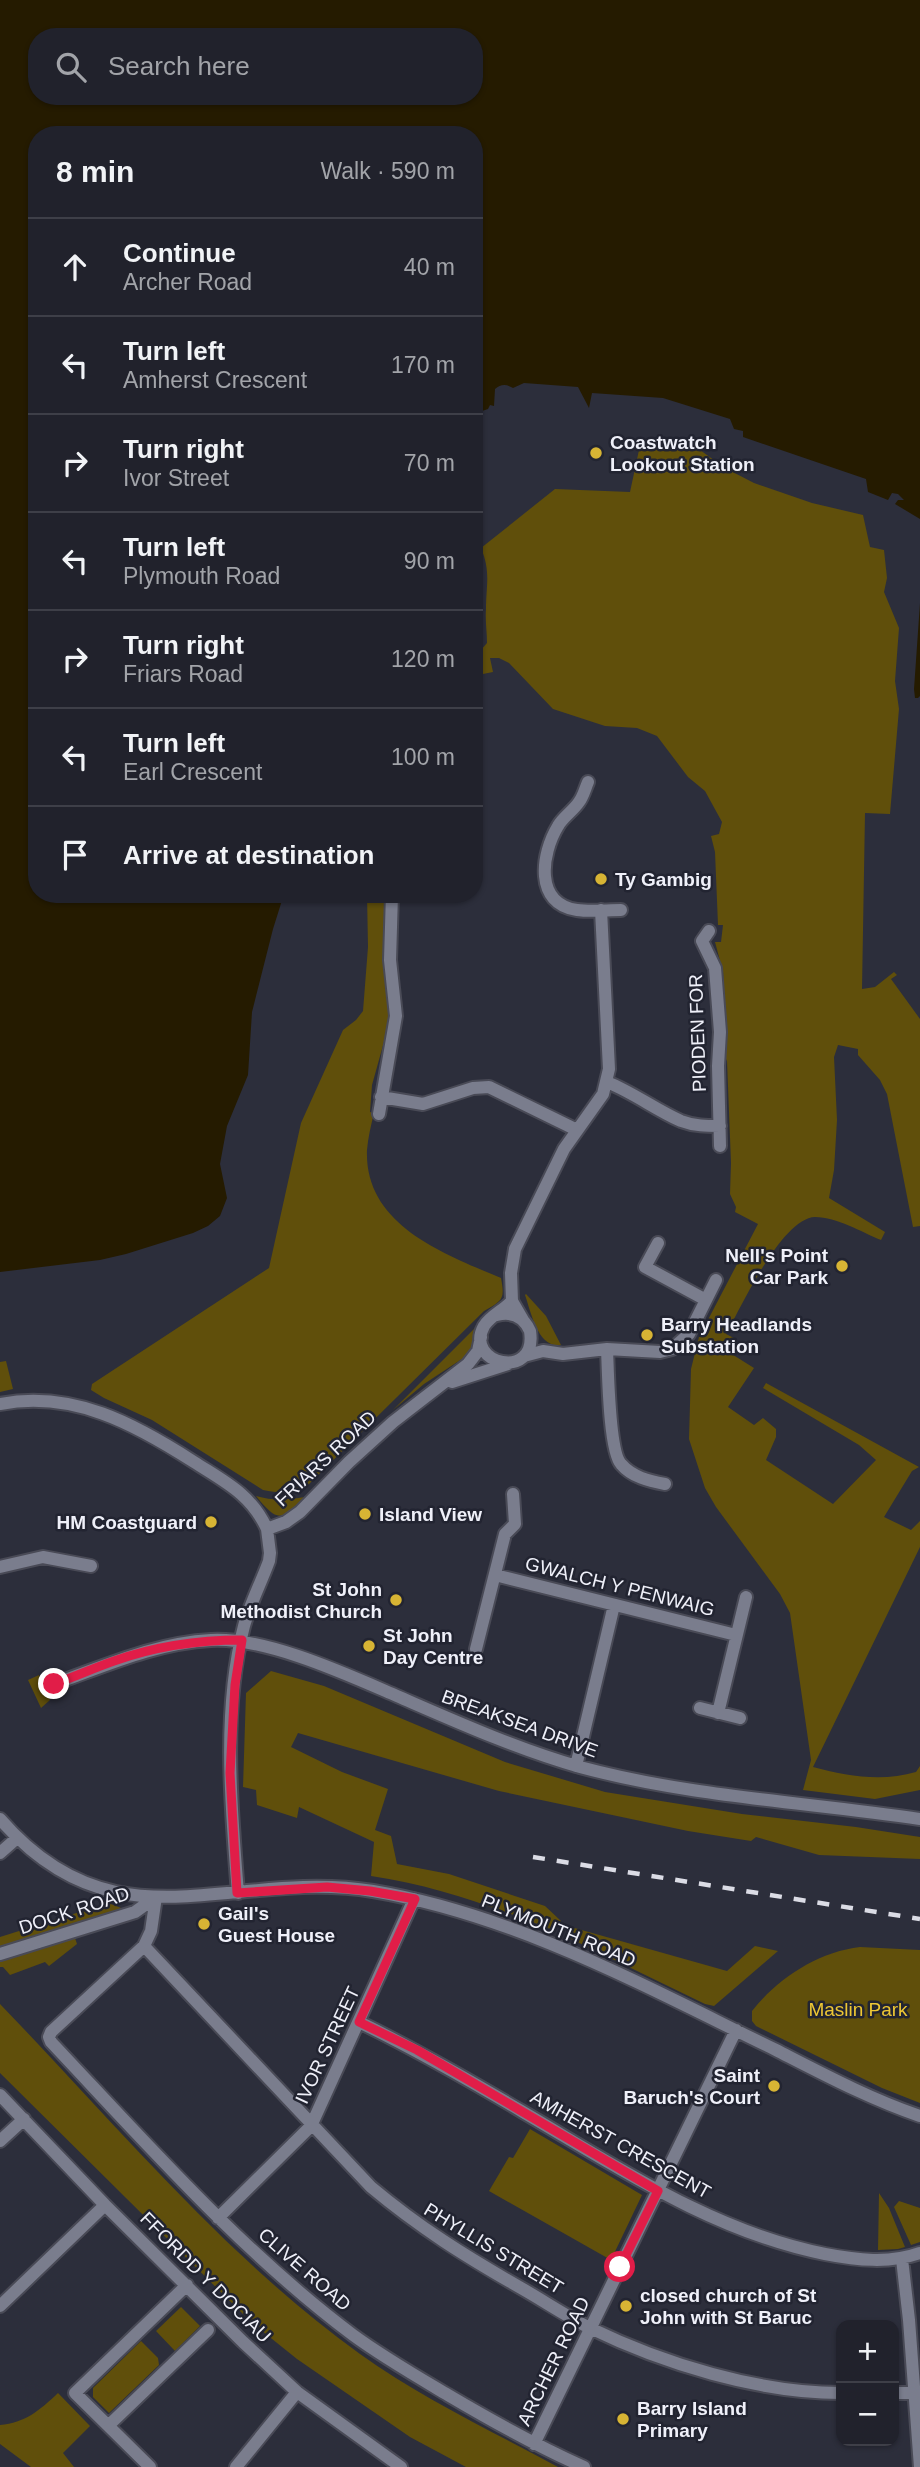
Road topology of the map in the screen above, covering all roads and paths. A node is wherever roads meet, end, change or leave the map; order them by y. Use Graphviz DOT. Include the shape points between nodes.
graph roads {
  1 [pos="588,782"];
  2 [pos="391,903"];
  3 [pos="601,910"];
  4 [pos="621,910"];
  5 [pos="700,938"];
  6 [pos="607,1082"];
  7 [pos="381,1097"];
  8 [pos="379,1114"];
  9 [pos="720,1126"];
  10 [pos="577,1130"];
  11 [pos="720,1146"];
  12 [pos="657,1243"];
  13 [pos="716,1280"];
  14 [pos="706,1300"];
  15 [pos="512,1301"];
  16 [pos="497,1315"];
  17 [pos="523,1320"];
  18 [pos="481,1337"];
  19 [pos="531,1338"];
  20 [pos="607,1349"];
  21 [pos="543,1351"];
  22 [pos="524,1356"];
  23 [pos="510,1363"];
  24 [pos="432,1391"];
  25 [pos="0,1404"];
  26 [pos="665,1485"];
  27 [pos="513,1494"];
  28 [pos="267,1529"];
  29 [pos="91,1566"];
  30 [pos="0,1567"];
  31 [pos="495,1575"];
  32 [pos="746,1597"];
  33 [pos="614,1605"];
  34 [pos="736,1635"];
  35 [pos="242,1640"];
  36 [pos="476,1649"];
  37 [pos="54,1684"];
  38 [pos="700,1708"];
  39 [pos="718,1713"];
  40 [pos="740,1718"];
  41 [pos="576,1766"];
  42 [pos="0,1819"];
  43 [pos="920,1819"];
  44 [pos="17,1838"];
  45 [pos="0,1853"];
  46 [pos="237,1893"];
  47 [pos="156,1897"];
  48 [pos="415,1899"];
  49 [pos="144,1946"];
  50 [pos="0,1954"];
  51 [pos="359,2022"];
  52 [pos="736,2031"];
  53 [pos="0,2095"];
  54 [pos="920,2116"];
  55 [pos="24,2119"];
  56 [pos="311,2126"];
  57 [pos="0,2141"];
  58 [pos="658,2191"];
  59 [pos="105,2205"];
  60 [pos="218,2218"];
  61 [pos="920,2253"];
  62 [pos="902,2259"];
  63 [pos="187,2285"];
  64 [pos="0,2306"];
  65 [pos="590,2328"];
  66 [pos="208,2330"];
  67 [pos="297,2392"];
  68 [pos="836,2393"];
  69 [pos="899,2393"];
  70 [pos="917,2393"];
  71 [pos="109,2425"];
  72 [pos="534,2444"];
  73 [pos="394,2465"];
  74 [pos="150,2467"];
  75 [pos="236,2467"];
  76 [pos="584,2467"];
  77 [pos="920,2467"];
  1 -- 3 [label="street" via="549,845 545,883 561,905"];
  2 -- 7 [label="street" via="390,960 396,1016"];
  3 -- 4 [label="street"];
  3 -- 6 [label="street"];
  5 -- 9 [label="street, PIODEN FOR" via="715,968"];
  6 -- 9 [label="street, PIODEN FOR" via="681,1121"];
  6 -- 10 [label="street"];
  7 -- 8 [label="street"];
  7 -- 10 [label="street" via="424,1104 489,1087"];
  9 -- 11 [label="street, PIODEN FOR"];
  10 -- 15 [label="street" via="515,1249"];
  12 -- 14 [label="street" via="645,1267"];
  13 -- 14 [label="street"];
  14 -- 20 [label="street" via="689,1334 672,1349"];
  15 -- 16 [label="street"];
  15 -- 17 [label="street"];
  16 -- 17 [label="street" via="508,1313"];
  16 -- 18 [label="street" via="486,1323"];
  17 -- 19 [label="street"];
  18 -- 23 [label="street" via="492,1359"];
  18 -- 24 [label="street, FRIARS ROAD" via="471,1361"];
  19 -- 21 [label="street"];
  19 -- 22 [label="street"];
  20 -- 21 [label="street" via="563,1354"];
  20 -- 26 [label="street" via="617,1459 633,1474"];
  21 -- 22 [label="street"];
  22 -- 23 [label="street"];
  23 -- 24 [label="street, FRIARS ROAD"];
  24 -- 28 [label="street, FRIARS ROAD" via="364,1448 300,1512"];
  25 -- 28 [label="street" via="69,1404 134,1425 240,1493 261,1514"];
  27 -- 31 [label="street" via="515,1524 505,1534"];
  28 -- 35 [label="street, FRIARS ROAD" via="269,1561"];
  29 -- 30 [label="street" via="43,1557"];
  31 -- 33 [label="street, GWALCH Y PENWAIG"];
  31 -- 36 [label="street"];
  32 -- 34 [label="street"];
  33 -- 34 [label="street, GWALCH Y PENWAIG"];
  33 -- 41 [label="street"];
  34 -- 39 [label="street"];
  35 -- 37 [label="street, BREAKSEA DRIVE" via="165,1646"];
  35 -- 41 [label="street, BREAKSEA DRIVE" via="329,1668 499,1740"];
  35 -- 46 [label="street, FRIARS ROAD" via="230,1773"];
  38 -- 39 [label="street"];
  39 -- 40 [label="street"];
  41 -- 43 [label="street, BREAKSEA DRIVE" via="656,1784"];
  42 -- 44 [label="street, PLYMOUTH ROAD"];
  44 -- 45 [label="street"];
  44 -- 47 [label="street, PLYMOUTH ROAD" via="46,1862 84,1882 123,1895"];
  46 -- 47 [label="street, PLYMOUTH ROAD"];
  46 -- 48 [label="street, PLYMOUTH ROAD" via="327,1887"];
  47 -- 49 [label="street"];
  47 -- 50 [label="street, DOCK ROAD" via="135,1912"];
  48 -- 51 [label="street, IVOR STREET"];
  48 -- 52 [label="street, PLYMOUTH ROAD" via="543,1940"];
  49 -- 56 [label="street, PHYLLIS STREET"];
  49 -- 60 [label="street, CLIVE ROAD" via="49,2037"];
  51 -- 56 [label="street, IVOR STREET"];
  51 -- 58 [label="street, AMHERST CRESCENT" via="417,2050"];
  52 -- 54 [label="street, PLYMOUTH ROAD"];
  52 -- 58 [label="street, ARCHER ROAD"];
  53 -- 55 [label="street, FFORDD Y DOCIAU"];
  55 -- 57 [label="street"];
  55 -- 59 [label="street, FFORDD Y DOCIAU"];
  56 -- 60 [label="street, IVOR STREET"];
  56 -- 65 [label="street, PHYLLIS STREET" via="413,2222"];
  58 -- 62 [label="street, AMHERST CRESCENT" via="789,2246 851,2259"];
  58 -- 65 [label="street, ARCHER ROAD"];
  59 -- 63 [label="street, FFORDD Y DOCIAU"];
  59 -- 64 [label="street"];
  60 -- 72 [label="street, CLIVE ROAD" via="353,2334"];
  61 -- 62 [label="street, AMHERST CRESCENT"];
  62 -- 70 [label="street"];
  63 -- 67 [label="street, FFORDD Y DOCIAU"];
  63 -- 71 [label="street" via="75,2393"];
  65 -- 68 [label="street, PHYLLIS STREET" via="689,2366 758,2384"];
  65 -- 72 [label="street, ARCHER ROAD"];
  66 -- 71 [label="street"];
  67 -- 73 [label="street, FFORDD Y DOCIAU"];
  67 -- 75 [label="street"];
  69 -- 70 [label="street"];
  70 -- 77 [label="street"];
  71 -- 74 [label="street"];
  72 -- 76 [label="street, CLIVE ROAD"];
}
